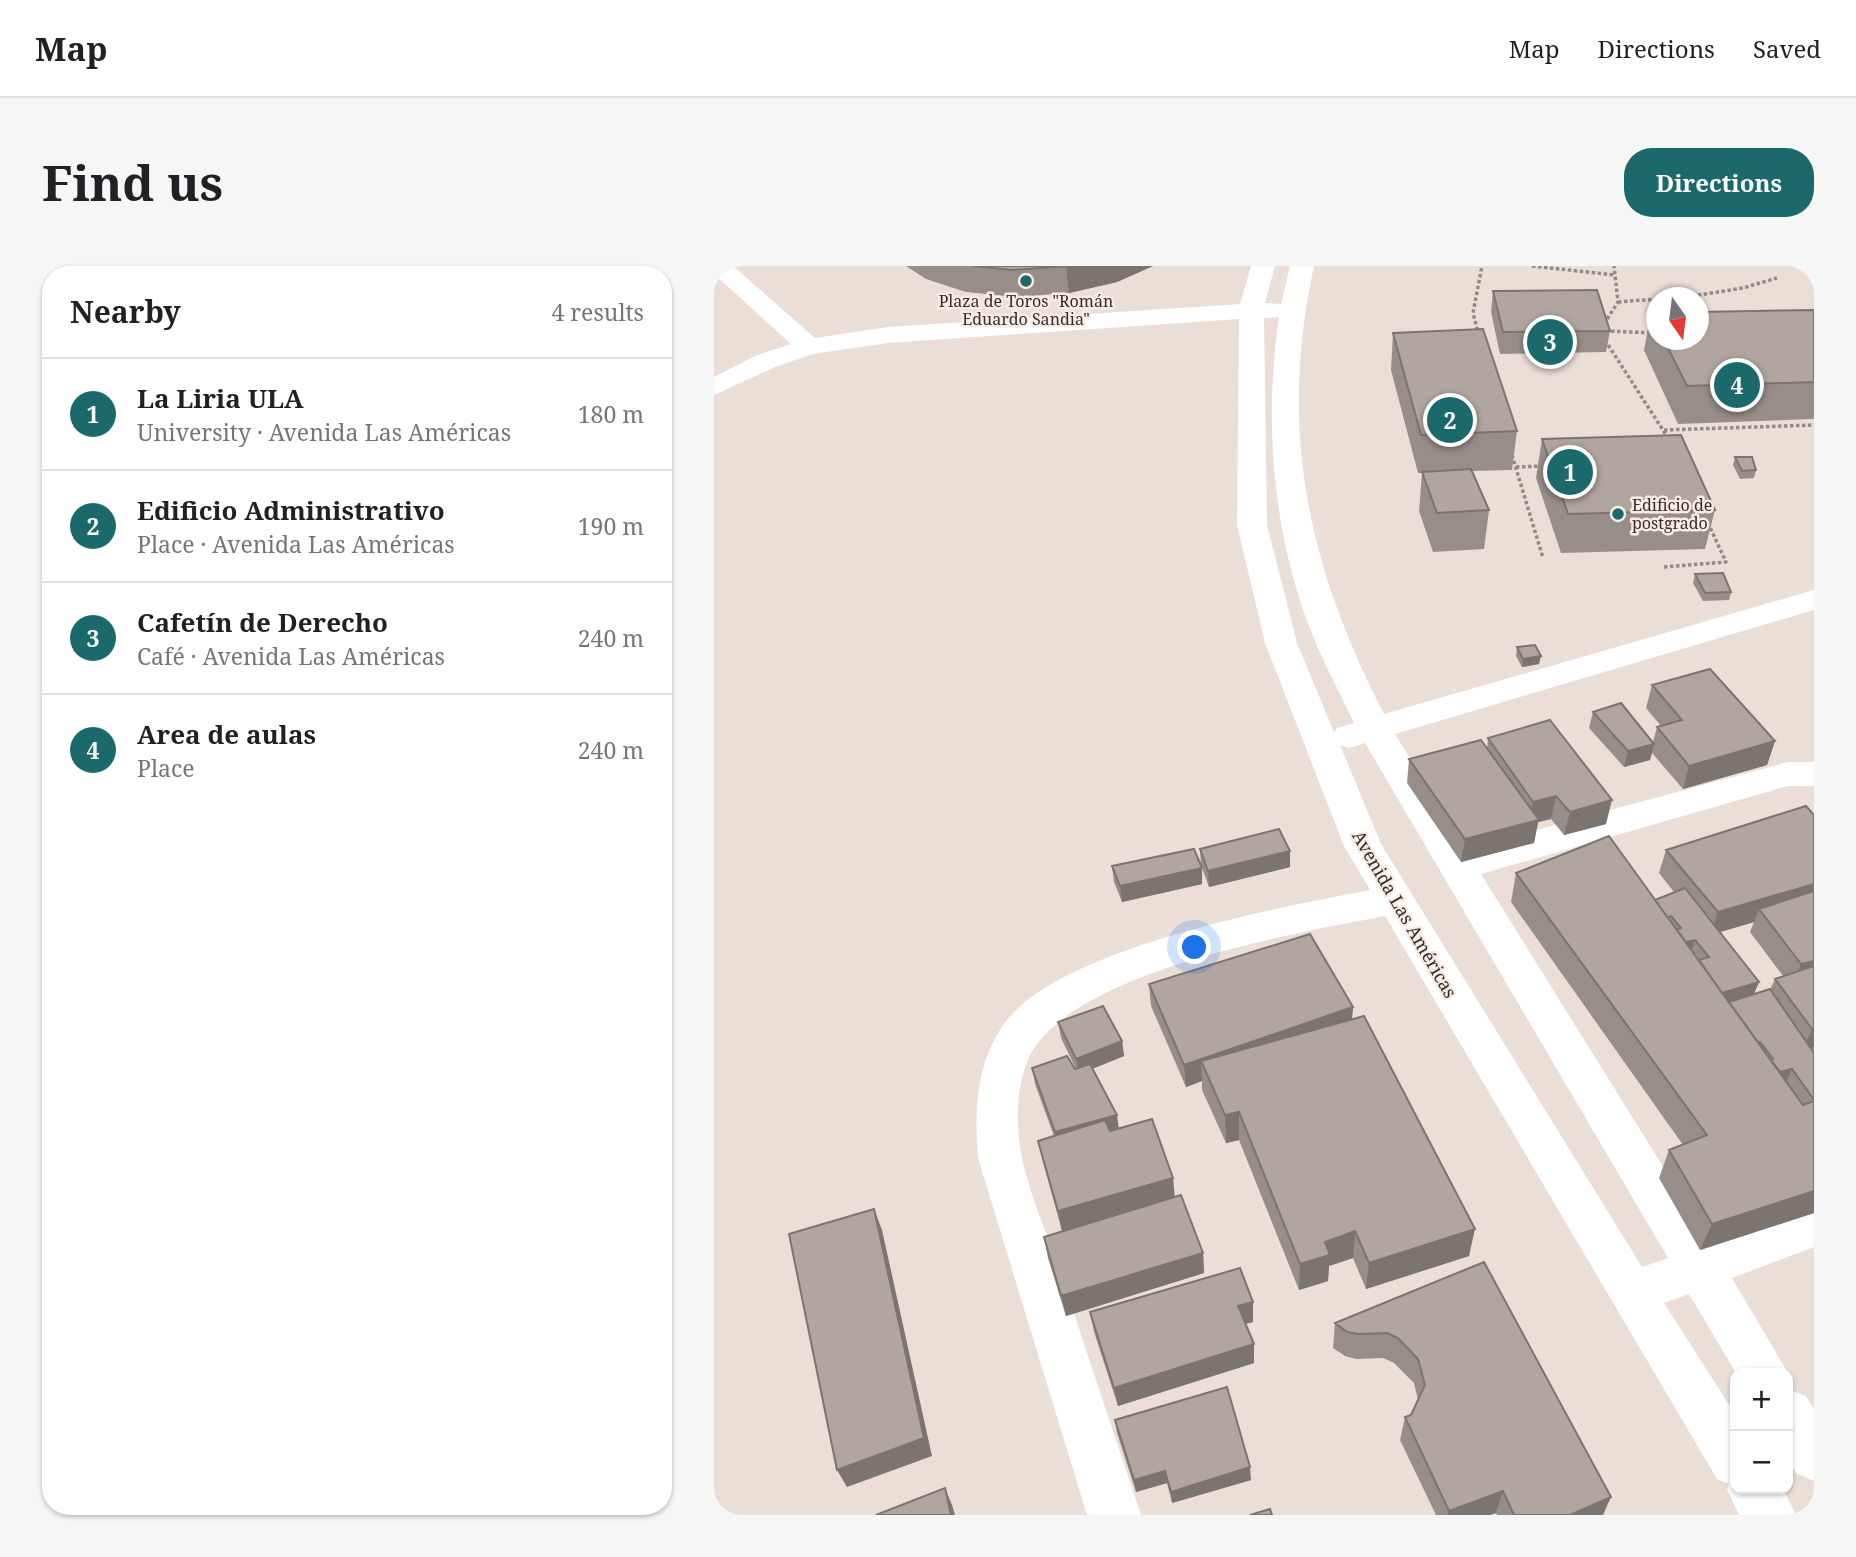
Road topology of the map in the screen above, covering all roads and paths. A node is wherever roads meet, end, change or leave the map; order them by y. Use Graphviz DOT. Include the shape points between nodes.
graph roads {
  1 [pos="719,266"];
  2 [pos="1263,266"];
  3 [pos="1302,266"];
  4 [pos="1482,266"];
  5 [pos="1532,266"];
  6 [pos="1614,266"];
  7 [pos="1615,275"];
  8 [pos="1777,278"];
  9 [pos="1709,293"];
  10 [pos="1646,300"];
  11 [pos="1618,302"];
  12 [pos="1251,309"];
  13 [pos="1290,311"];
  14 [pos="1600,331"];
  15 [pos="1646,333"];
  16 [pos="1481,346"];
  17 [pos="809,347"];
  18 [pos="714,387"];
  19 [pos="1814,425"];
  20 [pos="1664,430"];
  21 [pos="1669,440"];
  22 [pos="1512,453"];
  23 [pos="1543,466"];
  24 [pos="1516,467"];
  25 [pos="1703,512"];
  26 [pos="1543,558"];
  27 [pos="1664,567"];
  28 [pos="1814,600"];
  29 [pos="1374,729"];
  30 [pos="1322,744"];
  31 [pos="1814,774"];
  32 [pos="1455,865"];
  33 [pos="1394,900"];
  34 [pos="1814,1226"];
  35 [pos="1698,1271"];
  36 [pos="1631,1293"];
  37 [pos="1760,1368"];
  38 [pos="1793,1421"];
  39 [pos="1730,1453"];
  40 [pos="1814,1455"];
  41 [pos="1756,1494"];
  42 [pos="1114,1515"];
  43 [pos="1769,1515"];
  1 -- 17 [label="street"];
  2 -- 12 [label="street, Avenida Las Américas"];
  3 -- 13 [label="street"];
  4 -- 16 [label="path" via="1473,313"];
  5 -- 7 [label="path"];
  6 -- 7 [label="path"];
  7 -- 11 [label="path"];
  8 -- 9 [label="path"];
  10 -- 11 [label="path"];
  11 -- 14 [label="path"];
  12 -- 13 [label="street"];
  12 -- 17 [label="street" via="968,327"];
  12 -- 30 [label="street, Avenida Las Américas" via="1251,525 1281,643"];
  13 -- 29 [label="street" via="1285,426 1298,528 1317,603"];
  14 -- 15 [label="path"];
  14 -- 20 [label="path"];
  17 -- 18 [label="street" via="766,361"];
  19 -- 20 [label="path"];
  20 -- 21 [label="path"];
  22 -- 24 [label="path"];
  23 -- 24 [label="path"];
  24 -- 26 [label="path"];
  25 -- 27 [label="path" via="1726,562"];
  28 -- 29 [label="street"];
  29 -- 30 [label="street"];
  29 -- 32 [label="street"];
  30 -- 33 [label="street, Avenida Las Américas" via="1363,846"];
  31 -- 32 [label="street" via="1788,774"];
  32 -- 35 [label="street"];
  33 -- 36 [label="street, Avenida Las Américas"];
  33 -- 42 [label="street" via="1191,946 1119,971 1064,997 1024,1030 1004,1065 995,1113 1000,1158"];
  34 -- 35 [label="street"];
  35 -- 36 [label="street"];
  35 -- 37 [label="street"];
  36 -- 39 [label="street, Avenida Las Américas"];
  38 -- 40 [label="street"];
  41 -- 43 [label="street"];
}
